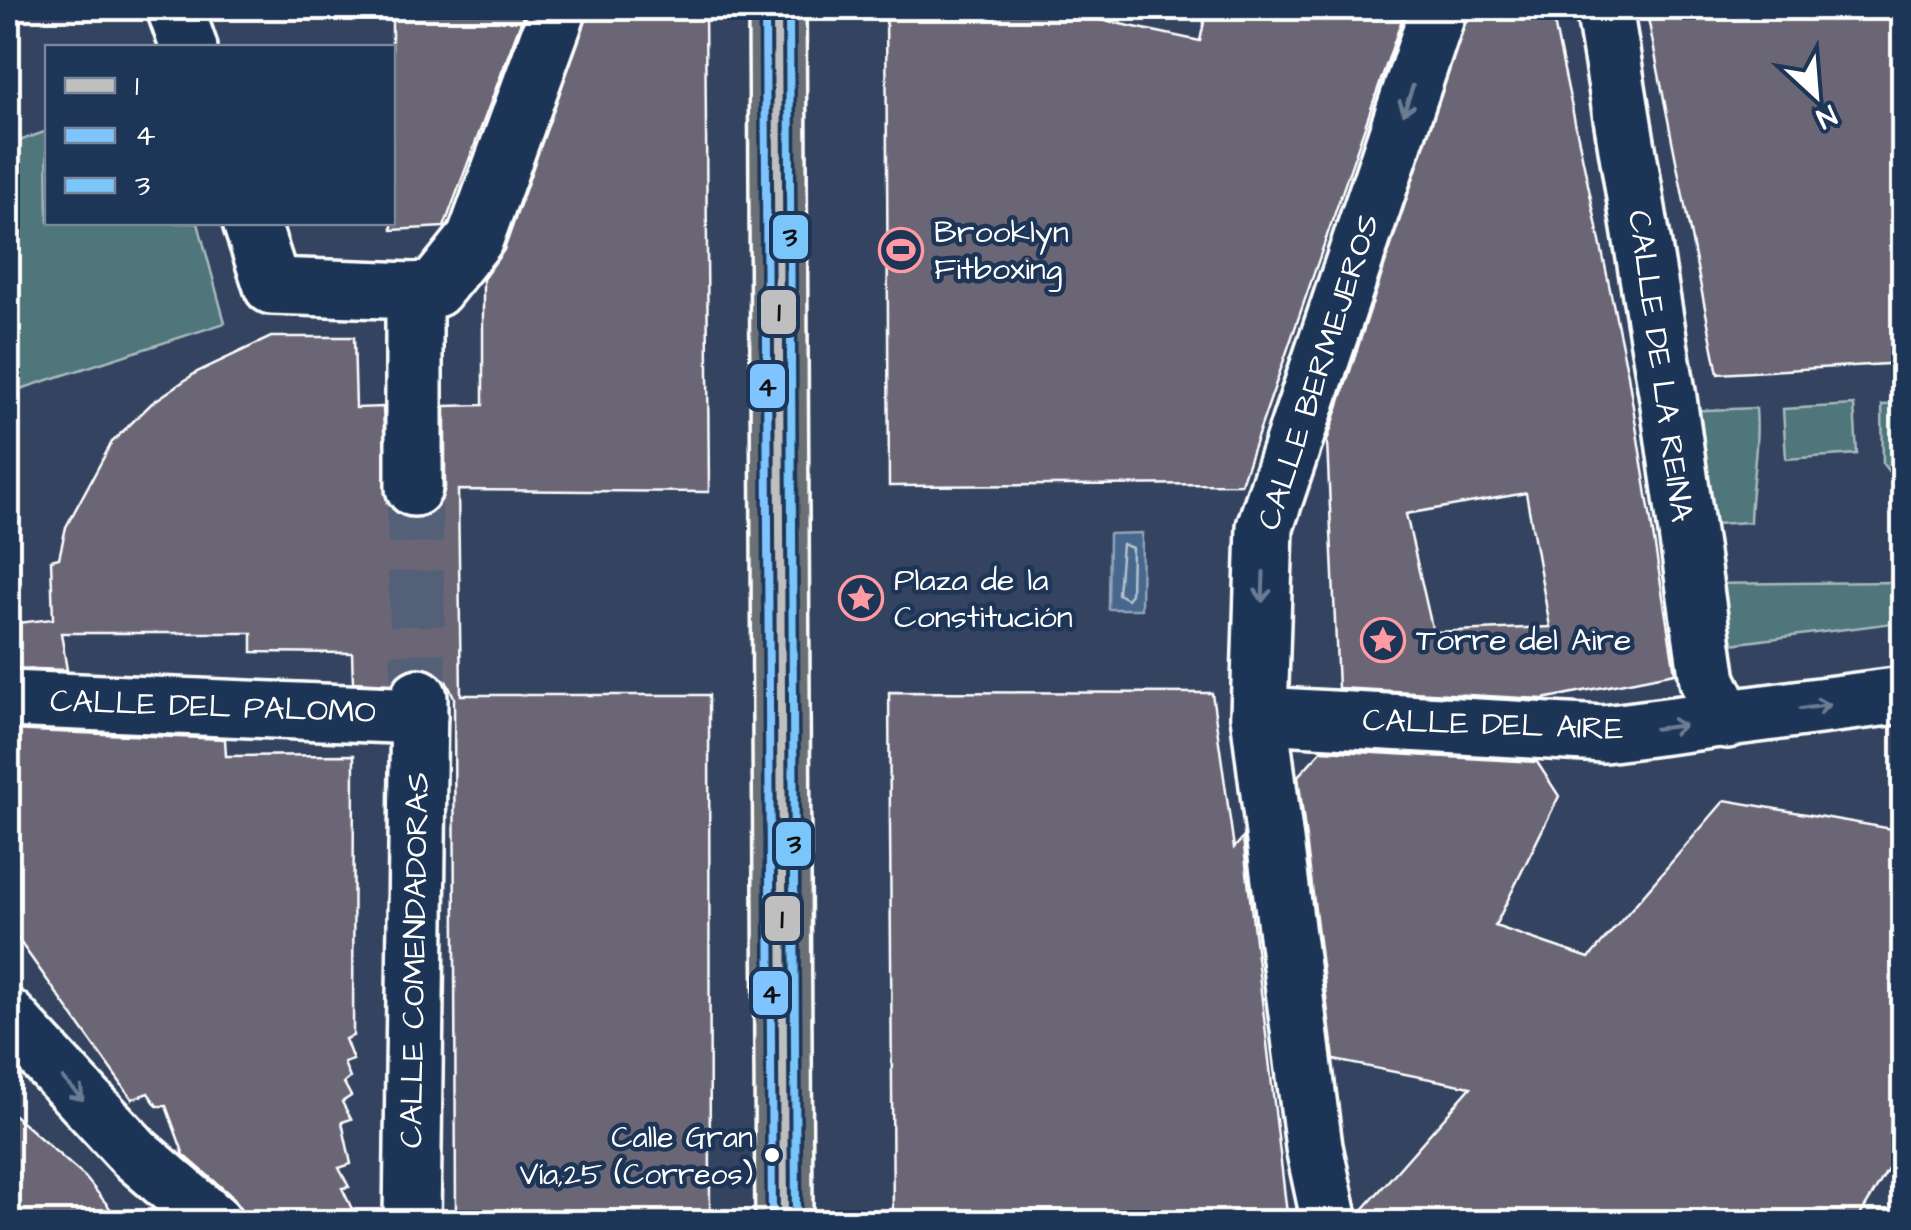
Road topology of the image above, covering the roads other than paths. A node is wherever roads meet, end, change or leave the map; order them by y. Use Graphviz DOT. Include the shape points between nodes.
graph roads {
  1 [pos="175,8"];
  2 [pos="559,8"];
  3 [pos="777,8"];
  4 [pos="1439,8"];
  5 [pos="1604,8"];
  6 [pos="188,45"];
  7 [pos="253,228"];
  8 [pos="414,292"];
  9 [pos="414,488"];
  10 [pos="1904,695"];
  11 [pos="8,698"];
  12 [pos="419,707"];
  13 [pos="1259,715"];
  14 [pos="1727,720"];
  15 [pos="8,1017"];
  16 [pos="1324,1197"];
  17 [pos="214,1222"];
  18 [pos="412,1222"];
  19 [pos="784,1222"];
  1 -- 6 [label="street"];
  2 -- 8 [label="street" via="474,239 435,289"];
  3 -- 19 [label="main road"];
  4 -- 13 [label="street, CALLE BERMEJEROS, one-way" via="1265,526"];
  5 -- 14 [label="street, CALLE DE LA REINA" via="1708,681"];
  7 -- 8 [label="street" via="272,286"];
  8 -- 9 [label="street"];
  14 -- 10 [label="street, CALLE DEL AIRE, one-way"];
  11 -- 12 [label="street, CALLE DEL PALOMO"];
  12 -- 18 [label="street, CALLE COMENDADORAS"];
  13 -- 14 [label="street, CALLE DEL AIRE, one-way" via="1604,734"];
  13 -- 16 [label="street, CALLE BERMEJEROS"];
  15 -- 17 [label="street, one-way" via="134,1153"];
}
